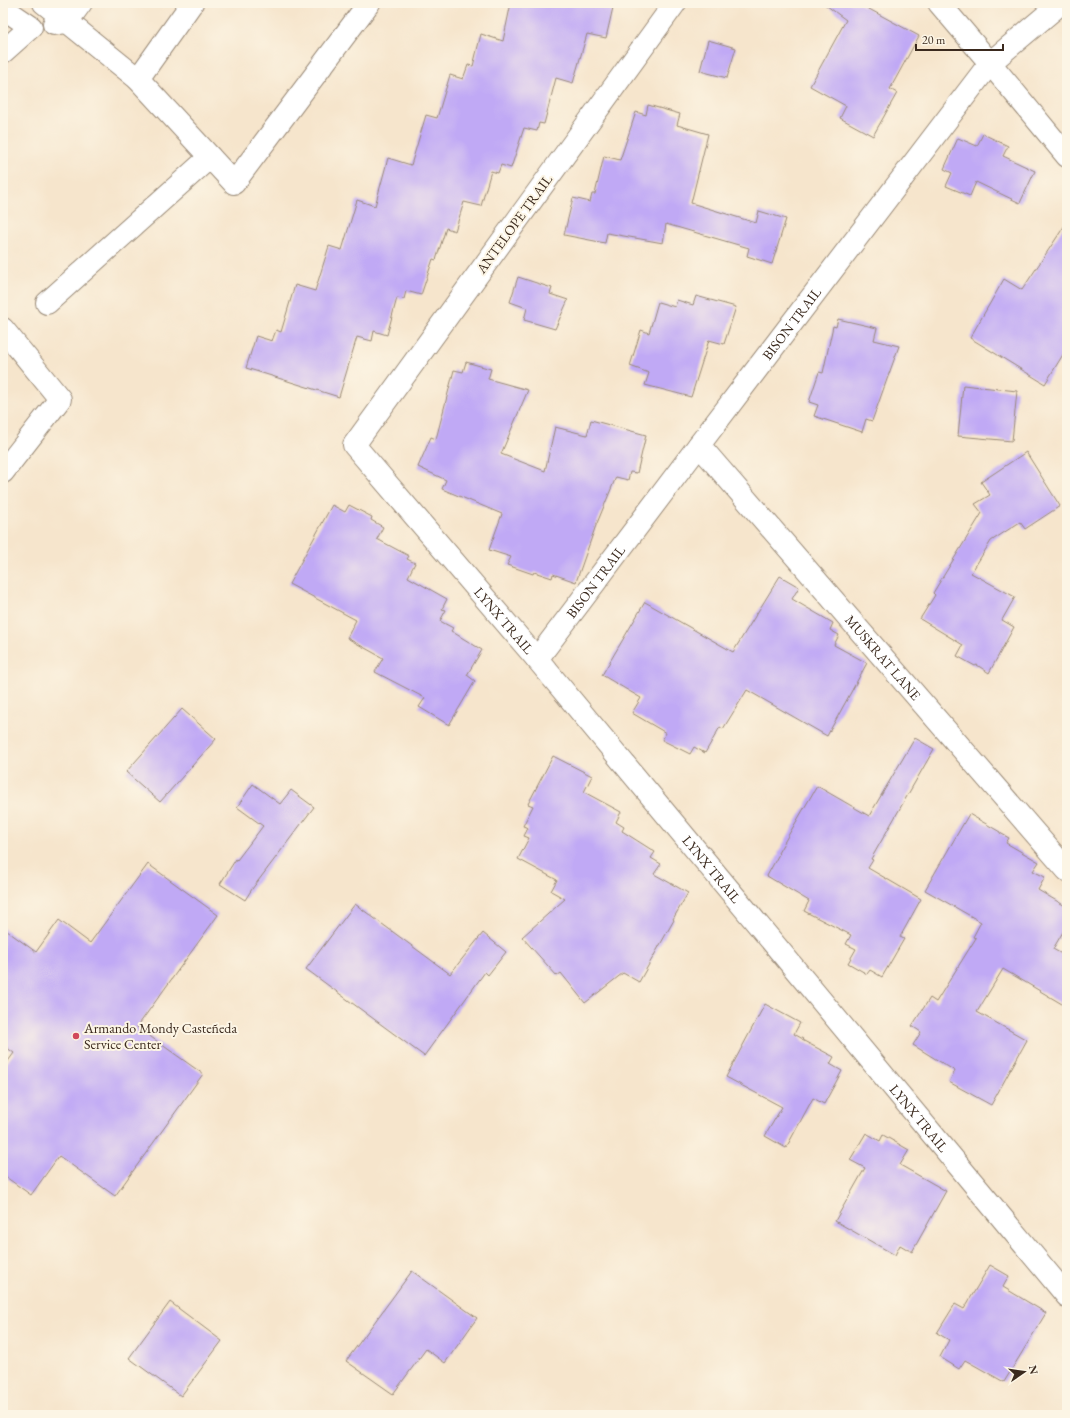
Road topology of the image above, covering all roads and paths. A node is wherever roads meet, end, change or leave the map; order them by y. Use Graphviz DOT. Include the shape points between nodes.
graph roads {
  1 [pos="44,3"];
  2 [pos="81,3"];
  3 [pos="192,3"];
  4 [pos="369,3"];
  5 [pos="675,3"];
  6 [pos="939,3"];
  7 [pos="1061,3"];
  8 [pos="3,8"];
  9 [pos="67,22"];
  10 [pos="31,27"];
  11 [pos="3,52"];
  12 [pos="990,63"];
  13 [pos="138,79"];
  14 [pos="1067,156"];
  15 [pos="210,157"];
  16 [pos="47,304"];
  17 [pos="3,329"];
  18 [pos="354,445"];
  19 [pos="699,445"];
  20 [pos="3,472"];
  21 [pos="537,659"];
  22 [pos="1067,870"];
  23 [pos="1067,1296"];
  1 -- 9 [label="street"];
  2 -- 9 [label="street"];
  3 -- 13 [label="street"];
  4 -- 15 [label="street" via="234,183"];
  5 -- 18 [label="street, ANTELOPE TRAIL"];
  6 -- 12 [label="street"];
  7 -- 12 [label="street, BISON TRAIL"];
  8 -- 10 [label="street"];
  9 -- 10 [label="street"];
  9 -- 13 [label="street"];
  10 -- 11 [label="street"];
  12 -- 14 [label="street"];
  12 -- 19 [label="street, BISON TRAIL"];
  13 -- 15 [label="street"];
  15 -- 16 [label="street"];
  17 -- 20 [label="street" via="60,399"];
  18 -- 21 [label="street, LYNX TRAIL"];
  19 -- 21 [label="street, BISON TRAIL"];
  19 -- 22 [label="street, MUSKRAT LANE"];
  21 -- 23 [label="street, LYNX TRAIL"];
}
